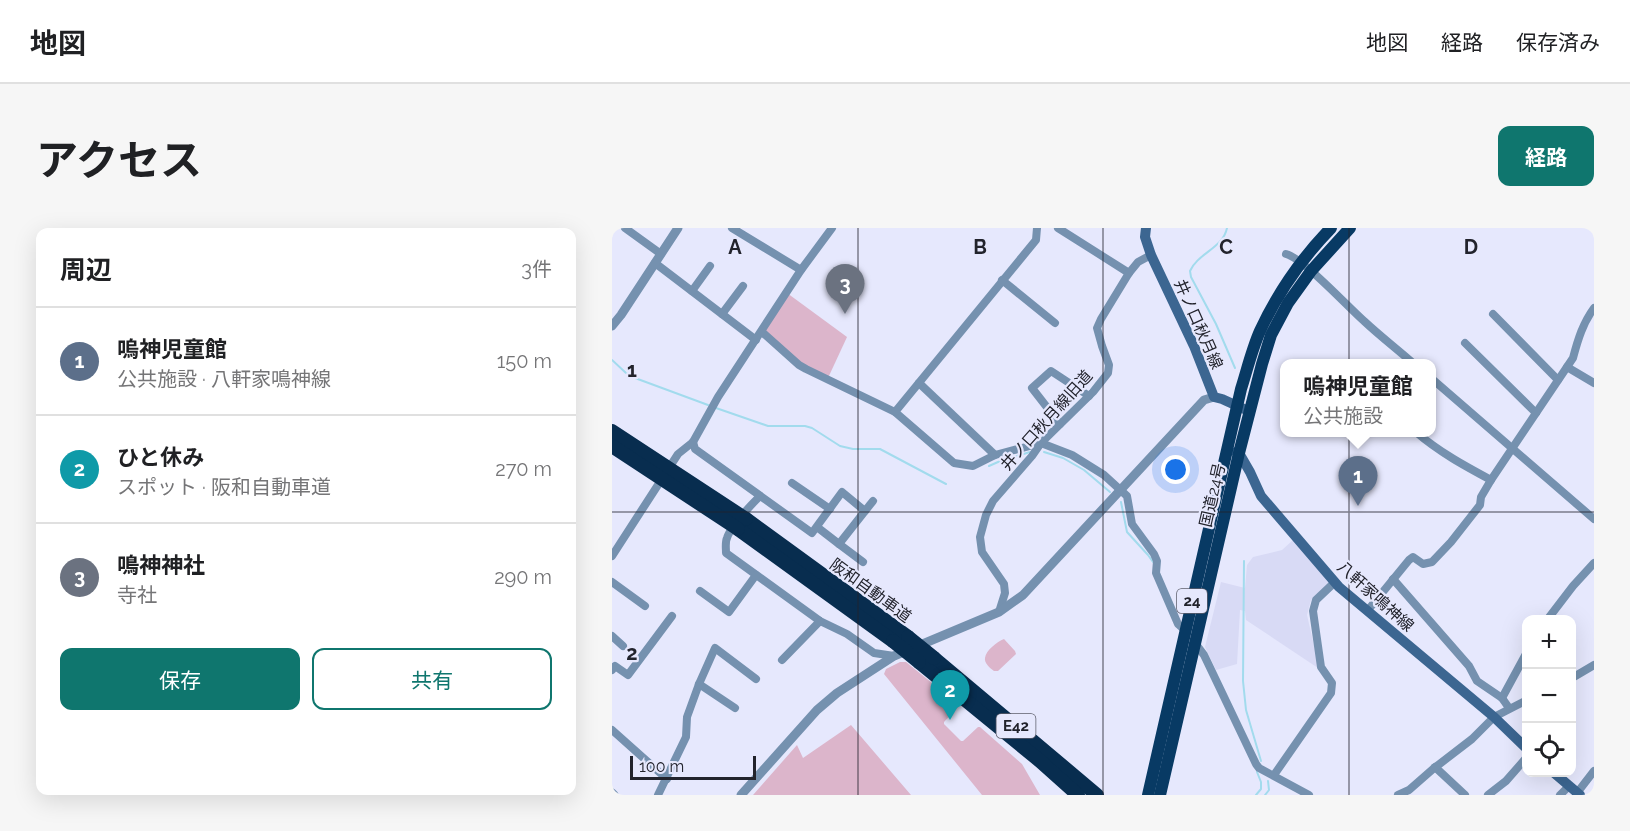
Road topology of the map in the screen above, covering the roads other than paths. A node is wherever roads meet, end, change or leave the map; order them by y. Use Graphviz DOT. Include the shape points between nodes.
graph roads {
  1 [pos="625,228"];
  2 [pos="678,228"];
  3 [pos="732,228"];
  4 [pos="832,228"];
  5 [pos="1037,228"];
  6 [pos="1058,228"];
  7 [pos="1146,228"];
  8 [pos="1331,228"];
  9 [pos="1350,228"];
  10 [pos="661,254"];
  11 [pos="1286,254"];
  12 [pos="1151,255"];
  13 [pos="655,263"];
  14 [pos="1300,263"];
  15 [pos="710,266"];
  16 [pos="801,270"];
  17 [pos="1311,271"];
  18 [pos="1129,273"];
  19 [pos="1002,280"];
  20 [pos="743,286"];
  21 [pos="692,291"];
  22 [pos="1594,308"];
  23 [pos="722,314"];
  24 [pos="1493,314"];
  25 [pos="1055,323"];
  26 [pos="612,326"];
  27 [pos="762,332"];
  28 [pos="756,340"];
  29 [pos="1465,343"];
  30 [pos="1409,359"];
  31 [pos="1567,367"];
  32 [pos="1558,380"];
  33 [pos="919,383"];
  34 [pos="1436,383"];
  35 [pos="1594,383"];
  36 [pos="1089,396"];
  37 [pos="1214,397"];
  38 [pos="1243,409"];
  39 [pos="895,412"];
  40 [pos="1536,413"];
  41 [pos="1060,424"];
  42 [pos="612,431"];
  43 [pos="1421,437"];
  44 [pos="693,442"];
  45 [pos="1041,443"];
  46 [pos="612,446"];
  47 [pos="1512,448"];
  48 [pos="1233,451"];
  49 [pos="995,455"];
  50 [pos="1491,480"];
  51 [pos="792,483"];
  52 [pos="1121,491"];
  53 [pos="760,496"];
  54 [pos="873,501"];
  55 [pos="830,509"];
  56 [pos="865,511"];
  57 [pos="1594,519"];
  58 [pos="742,524"];
  59 [pos="816,527"];
  60 [pos="839,544"];
  61 [pos="612,556"];
  62 [pos="862,562"];
  63 [pos="1594,563"];
  64 [pos="756,575"];
  65 [pos="1393,579"];
  66 [pos="612,582"];
  67 [pos="1335,582"];
  68 [pos="700,591"];
  69 [pos="645,606"];
  70 [pos="1368,610"];
  71 [pos="999,612"];
  72 [pos="1551,615"];
  73 [pos="672,616"];
  74 [pos="820,621"];
  75 [pos="1185,630"];
  76 [pos="612,636"];
  77 [pos="1194,642"];
  78 [pos="622,646"];
  79 [pos="894,656"];
  80 [pos="782,660"];
  81 [pos="1522,661"];
  82 [pos="1594,665"];
  83 [pos="612,670"];
  84 [pos="1576,676"];
  85 [pos="756,679"];
  86 [pos="699,684"];
  87 [pos="1502,698"];
  88 [pos="1522,702"];
  89 [pos="735,708"];
  90 [pos="1509,708"];
  91 [pos="1494,717"];
  92 [pos="612,730"];
  93 [pos="1522,744"];
  94 [pos="1522,763"];
  95 [pos="1435,767"];
  96 [pos="1594,771"];
  97 [pos="1274,775"];
  98 [pos="1559,777"];
  99 [pos="667,779"];
  100 [pos="1575,791"];
  101 [pos="661,794"];
  102 [pos="741,795"];
  103 [pos="1078,795"];
  104 [pos="1097,795"];
  105 [pos="1148,795"];
  106 [pos="1160,795"];
  107 [pos="1309,795"];
  108 [pos="1398,795"];
  109 [pos="1465,795"];
  110 [pos="1488,795"];
  111 [pos="1560,795"];
  1 -- 10 [label="street"];
  2 -- 10 [label="street"];
  3 -- 16 [label="street"];
  4 -- 16 [label="street"];
  5 -- 19 [label="street" via="1036,240"];
  6 -- 18 [label="street"];
  7 -- 12 [label="main road, 井ノ口秋月線"];
  8 -- 14 [label="highway, 国道24号 / 24"];
  9 -- 17 [label="highway, 国道24号 / 24"];
  10 -- 13 [label="street"];
  11 -- 14 [label="street"];
  12 -- 18 [label="street, 井ノ口秋月線旧道"];
  12 -- 37 [label="main road, 井ノ口秋月線"];
  13 -- 21 [label="street"];
  13 -- 26 [label="street"];
  14 -- 17 [label="street"];
  14 -- 38 [label="highway, 国道24号 / 24" via="1259,333 1241,389"];
  15 -- 21 [label="street"];
  16 -- 27 [label="street"];
  17 -- 30 [label="street"];
  17 -- 38 [label="highway, 国道24号 / 24" via="1271,335"];
  18 -- 36 [label="street, 井ノ口秋月線旧道" via="1097,328 1109,365 1108,373"];
  19 -- 25 [label="street"];
  19 -- 33 [label="street"];
  20 -- 23 [label="street"];
  21 -- 23 [label="street"];
  22 -- 31 [label="street"];
  23 -- 28 [label="street"];
  24 -- 32 [label="street"];
  27 -- 28 [label="street"];
  27 -- 39 [label="street" via="799,365"];
  28 -- 44 [label="street"];
  29 -- 40 [label="street"];
  31 -- 32 [label="street"];
  31 -- 35 [label="street"];
  32 -- 40 [label="street"];
  33 -- 39 [label="street"];
  33 -- 49 [label="street"];
  34 -- 47 [label="street"];
  36 -- 41 [label="street, 井ノ口秋月線旧道"];
  36 -- 41 [label="street" via="1051,371 1032,388"];
  37 -- 38 [label="main road"];
  37 -- 52 [label="street" via="1204,400"];
  38 -- 48 [label="highway, 国道24号 / 24"];
  39 -- 49 [label="street" via="954,463 973,466"];
  40 -- 47 [label="street"];
  41 -- 45 [label="street, 井ノ口秋月線旧道"];
  42 -- 58 [label="highway, 阪和自動車道 / E42, bridge"];
  43 -- 50 [label="street"];
  44 -- 53 [label="street" via="695,449"];
  44 -- 61 [label="street" via="678,454"];
  45 -- 49 [label="street"];
  45 -- 52 [label="street" via="1088,464"];
  45 -- 71 [label="street, 井ノ口秋月線旧道" via="993,501 981,528 982,552 1004,584"];
  46 -- 58 [label="highway, 阪和自動車道 / E42, bridge"];
  47 -- 50 [label="street"];
  47 -- 57 [label="street"];
  48 -- 67 [label="main road, 八軒家鳴神線" via="1250,472 1261,496"];
  48 -- 75 [label="highway, 国道24号 / 24"];
  48 -- 77 [label="highway, 国道24号 / 24"];
  50 -- 65 [label="street" via="1480,505 1432,562 1423,564 1413,557"];
  51 -- 55 [label="street"];
  52 -- 71 [label="street" via="1023,595"];
  52 -- 75 [label="street" via="1129,502 1132,524 1157,561 1156,573 1178,624"];
  53 -- 59 [label="street" via="812,533"];
  53 -- 64 [label="street" via="726,540 726,553"];
  54 -- 56 [label="street"];
  55 -- 56 [label="street" via="842,492"];
  55 -- 59 [label="street"];
  56 -- 60 [label="street"];
  58 -- 103 [label="highway, 阪和自動車道 / E42, bridge" via="919,662"];
  58 -- 104 [label="highway, 阪和自動車道 / E42, bridge" via="908,637"];
  59 -- 60 [label="street"];
  60 -- 62 [label="street"];
  63 -- 72 [label="street"];
  64 -- 68 [label="street" via="729,612"];
  64 -- 74 [label="street"];
  65 -- 70 [label="street"];
  65 -- 87 [label="street" via="1469,666 1477,681"];
  66 -- 69 [label="street"];
  67 -- 70 [label="main road, 八軒家鳴神線"];
  67 -- 97 [label="street" via="1316,600 1312,611 1321,667 1332,683 1331,693"];
  70 -- 91 [label="main road, 八軒家鳴神線"];
  71 -- 79 [label="street"];
  73 -- 83 [label="street" via="628,675 615,666"];
  74 -- 79 [label="street" via="874,653"];
  74 -- 80 [label="street"];
  75 -- 77 [label="street"];
  75 -- 105 [label="highway, 国道24号 / 24"];
  76 -- 78 [label="street"];
  77 -- 97 [label="street" via="1204,655 1256,764"];
  77 -- 106 [label="highway, 国道24号 / 24"];
  79 -- 102 [label="street" via="816,710"];
  81 -- 87 [label="street"];
  82 -- 84 [label="street"];
  85 -- 86 [label="street" via="715,648"];
  86 -- 89 [label="street"];
  86 -- 99 [label="street" via="687,717 686,737"];
  87 -- 90 [label="street"];
  88 -- 90 [label="street"];
  90 -- 91 [label="street"];
  91 -- 93 [label="main road, 八軒家鳴神線"];
  91 -- 95 [label="street"];
  92 -- 99 [label="street"];
  94 -- 110 [label="street"];
  95 -- 108 [label="street"];
  95 -- 109 [label="street"];
  96 -- 100 [label="street"];
  97 -- 107 [label="street"];
  98 -- 100 [label="main road"];
  99 -- 101 [label="street"];
  100 -- 111 [label="street"];
}
